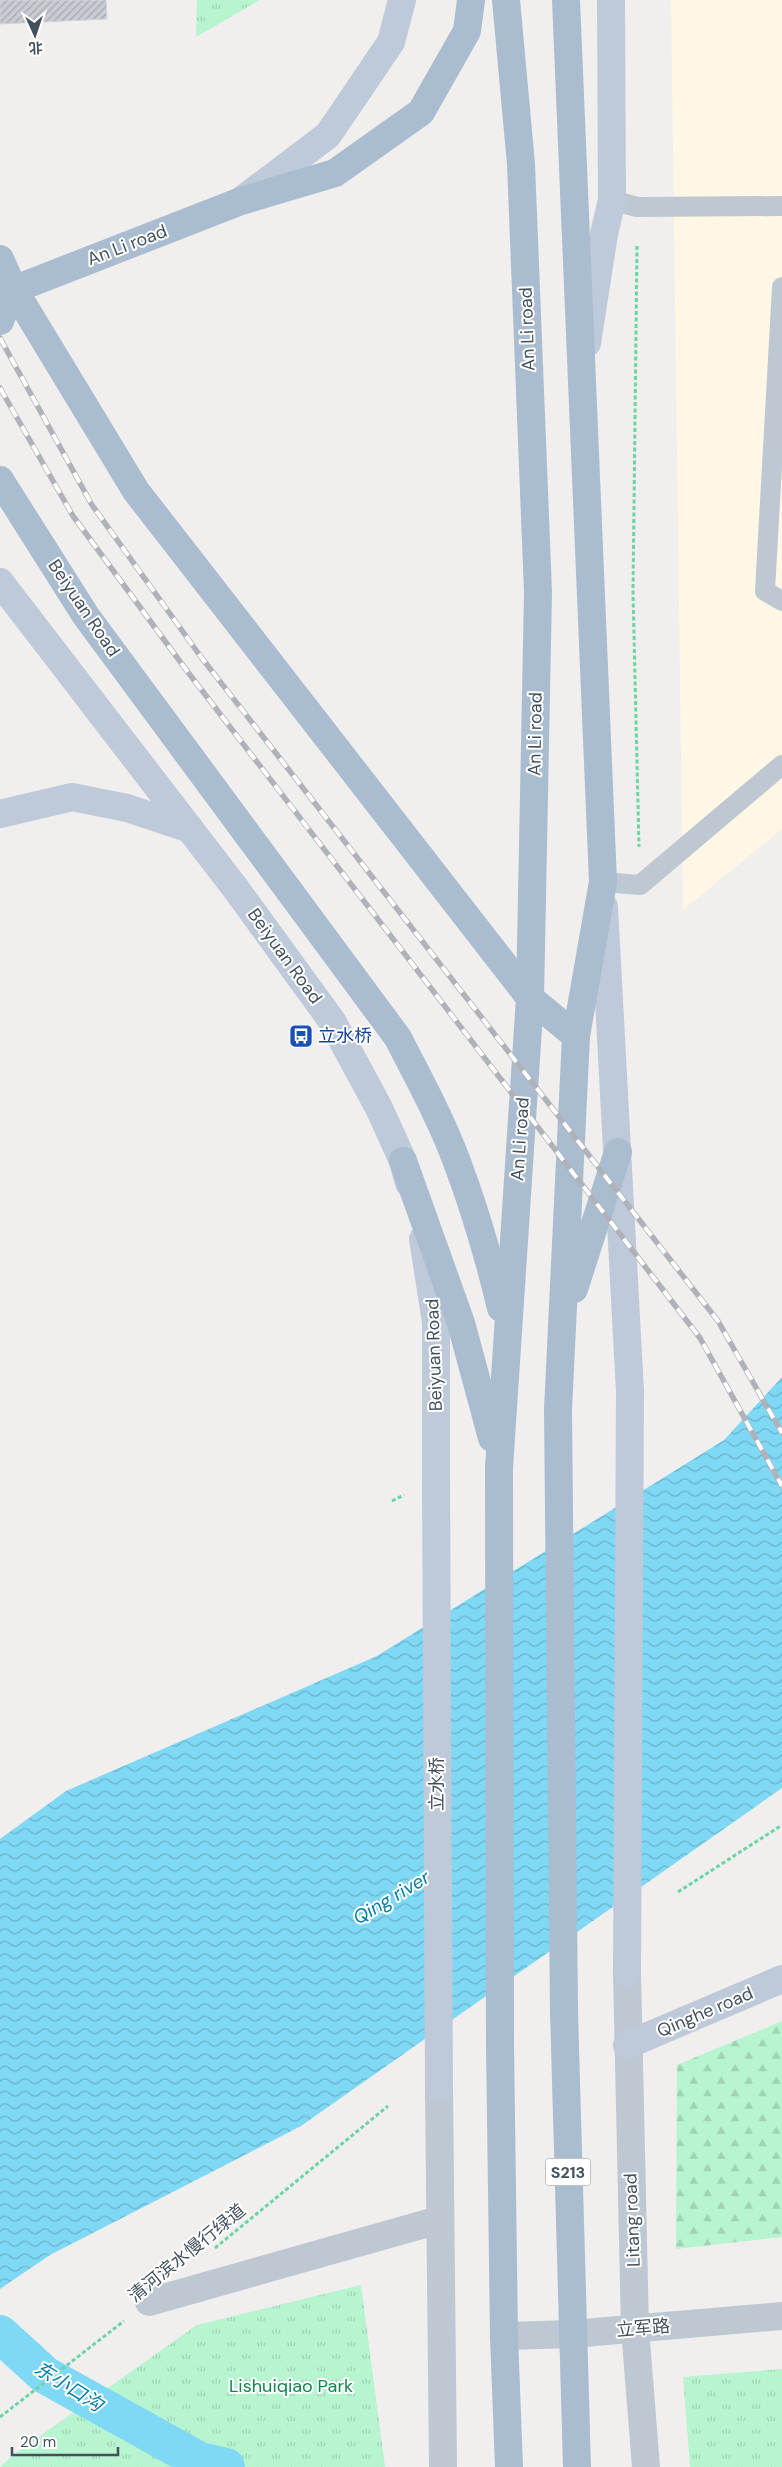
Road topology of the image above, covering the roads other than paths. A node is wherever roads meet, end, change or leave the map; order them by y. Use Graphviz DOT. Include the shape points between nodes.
graph roads {
  1 [pos="402,0"];
  2 [pos="471,0"];
  3 [pos="506,0"];
  4 [pos="566,0"];
  5 [pos="611,0"];
  6 [pos="612,200"];
  7 [pos="241,201"];
  8 [pos="782,206"];
  9 [pos="0,259"];
  10 [pos="782,287"];
  11 [pos="6,292"];
  12 [pos="0,321"];
  13 [pos="581,384"];
  14 [pos="0,480"];
  15 [pos="0,582"];
  16 [pos="782,602"];
  17 [pos="782,765"];
  18 [pos="0,814"];
  19 [pos="190,829"];
  20 [pos="603,882"];
  21 [pos="530,998"];
  22 [pos="576,1036"];
  23 [pos="618,1152"];
  24 [pos="403,1161"];
  25 [pos="564,1322"];
  26 [pos="507,1329"];
  27 [pos="499,1468"];
  28 [pos="436,1479"];
  29 [pos="782,1979"];
  30 [pos="627,2045"];
  31 [pos="439,2220"];
  32 [pos="149,2302"];
  33 [pos="782,2316"];
  34 [pos="635,2329"];
  35 [pos="572,2334"];
  36 [pos="504,2336"];
  37 [pos="443,2467"];
  38 [pos="509,2467"];
  39 [pos="577,2467"];
  40 [pos="646,2467"];
  1 -- 7 [label="street, An Li road" via="391,42 328,135"];
  2 -- 7 [label="main road, An Li road" via="467,31 421,112 335,173"];
  3 -- 21 [label="main road, An Li road" via="520,164 538,592"];
  4 -- 13 [label="main road"];
  5 -- 6 [label="street"];
  6 -- 8 [label="lane" via="638,206"];
  6 -- 13 [label="street"];
  7 -- 11 [label="main road, An Li road"];
  9 -- 11 [label="main road"];
  10 -- 16 [label="lane" via="764,591"];
  11 -- 12 [label="main road"];
  11 -- 21 [label="main road" via="136,491"];
  13 -- 20 [label="main road"];
  14 -- 26 [label="main road, Beiyuan Road" via="86,616 398,1038 457,1161 485,1244"];
  15 -- 19 [label="street, Beiyuan Road"];
  17 -- 20 [label="lane" via="640,886"];
  18 -- 19 [label="street" via="72,797 126,808"];
  19 -- 24 [label="street, Beiyuan Road" via="332,1021 379,1108"];
  20 -- 22 [label="main road"];
  20 -- 23 [label="street"];
  21 -- 22 [label="main road"];
  21 -- 26 [label="main road, An Li road"];
  22 -- 25 [label="main road"];
  23 -- 25 [label="main road"];
  23 -- 30 [label="street, Litang road, bridge" via="630,1392"];
  24 -- 27 [label="main road" via="461,1323"];
  24 -- 28 [label="street, Beiyuan Road" via="426,1251 436,1322"];
  25 -- 35 [label="main road, S213, bridge" via="558,1410 564,2011"];
  26 -- 27 [label="main road, An Li road"];
  27 -- 36 [label="main road, bridge"];
  28 -- 31 [label="street, 立水桥, bridge"];
  29 -- 30 [label="street, Qinghe road"];
  30 -- 34 [label="street, Litang road"];
  31 -- 32 [label="street"];
  31 -- 37 [label="street"];
  33 -- 34 [label="street, 立军路"];
  34 -- 35 [label="street, 立军路"];
  34 -- 40 [label="street, Litang road"];
  35 -- 36 [label="street, 立军路"];
  35 -- 39 [label="main road, S213"];
  36 -- 38 [label="main road"];
}
